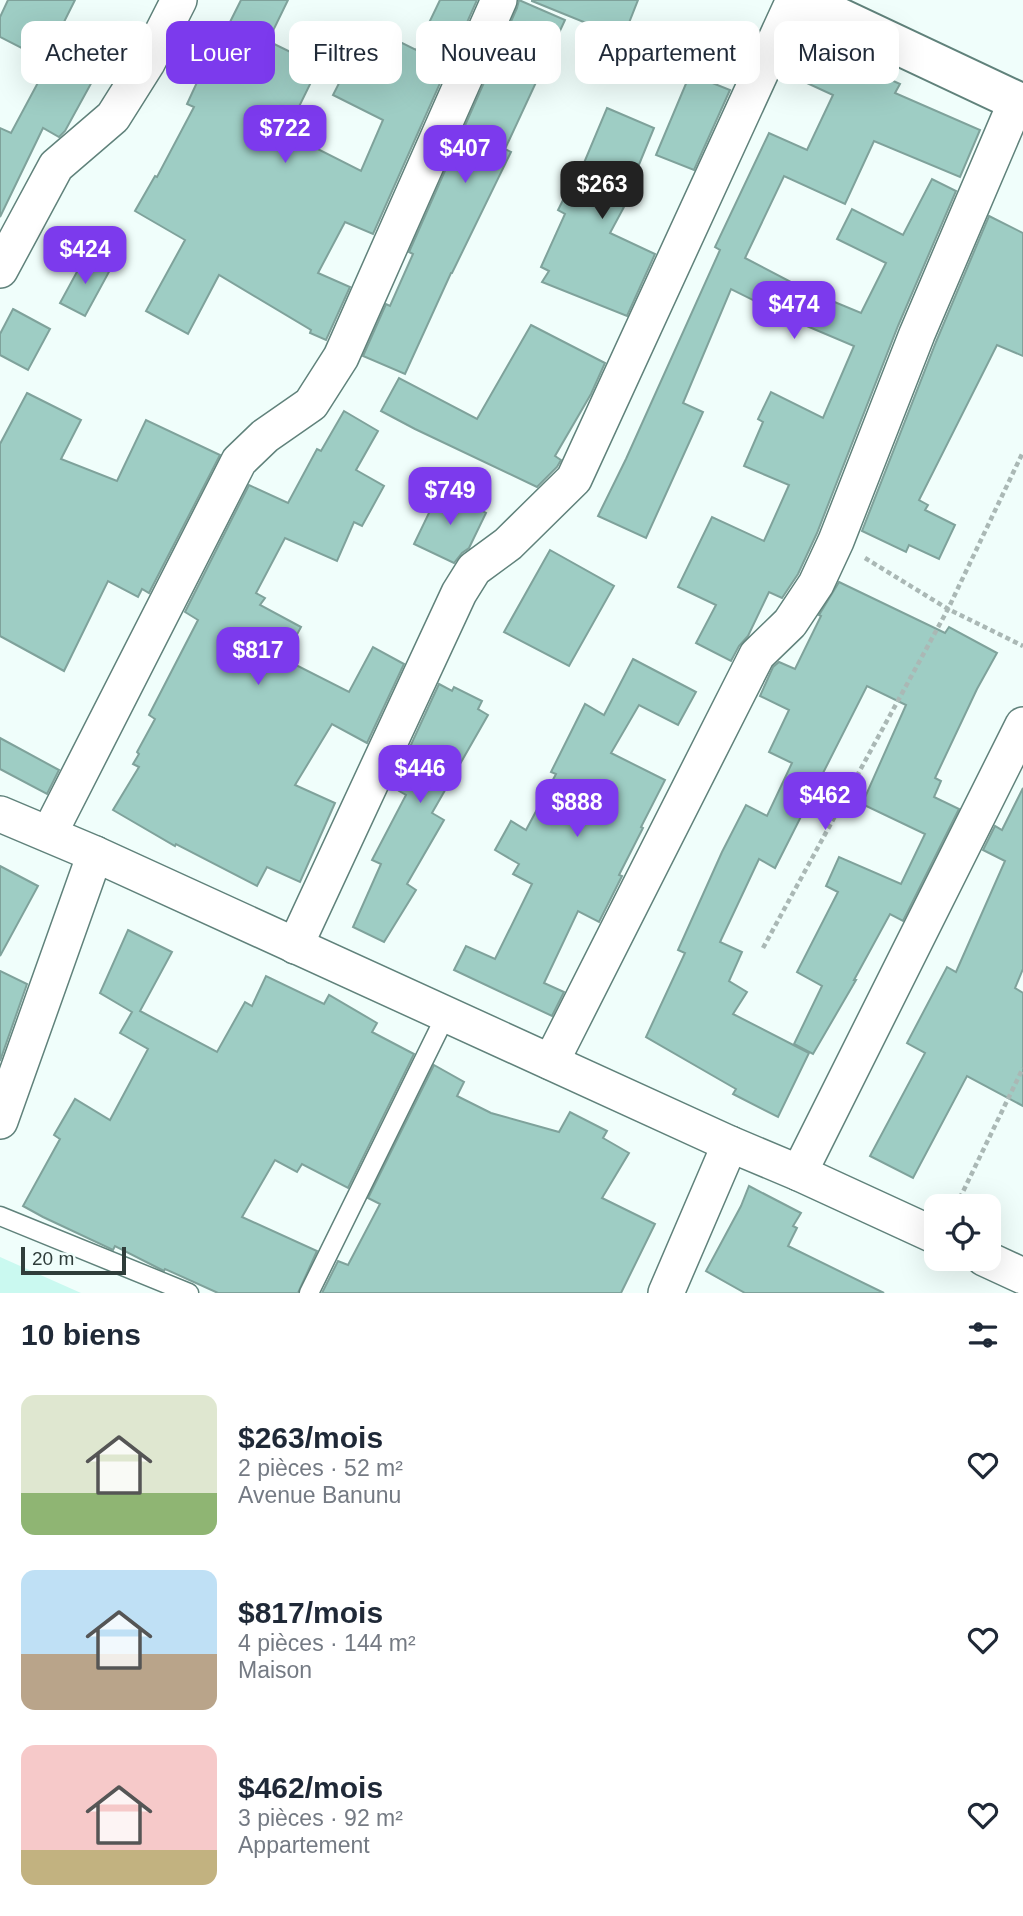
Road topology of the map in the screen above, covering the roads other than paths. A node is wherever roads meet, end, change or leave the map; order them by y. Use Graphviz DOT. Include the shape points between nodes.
graph roads {
  1 [pos="179,0"];
  2 [pos="499,0"];
  3 [pos="794,0"];
  4 [pos="802,0"];
  5 [pos="1021,97"];
  6 [pos="0,270"];
  7 [pos="1023,725"];
  8 [pos="0,814"];
  9 [pos="49,834"];
  10 [pos="95,854"];
  11 [pos="295,946"];
  12 [pos="446,1016"];
  13 [pos="551,1062"];
  14 [pos="0,1121"];
  15 [pos="730,1144"];
  16 [pos="799,1173"];
  17 [pos="0,1216"];
  18 [pos="924,1230"];
  19 [pos="1001,1266"];
  20 [pos="1023,1276"];
  21 [pos="189,1293"];
  22 [pos="309,1293"];
  23 [pos="666,1293"];
  1 -- 6 [label="street" via="113,117 57,166"];
  2 -- 9 [label="street" via="341,356 311,404 239,461"];
  3 -- 11 [label="street" via="574,479 508,544 474,569 459,593"];
  4 -- 5 [label="street"];
  5 -- 13 [label="street" via="917,334 816,584 790,623 757,655"];
  7 -- 16 [label="street"];
  8 -- 9 [label="street"];
  9 -- 10 [label="street"];
  10 -- 11 [label="street"];
  10 -- 14 [label="street"];
  11 -- 12 [label="street"];
  12 -- 13 [label="street"];
  12 -- 22 [label="lane"];
  13 -- 15 [label="street"];
  15 -- 16 [label="street"];
  15 -- 23 [label="street"];
  16 -- 18 [label="street"];
  17 -- 21 [label="lane"];
  19 -- 20 [label="street"];
}
